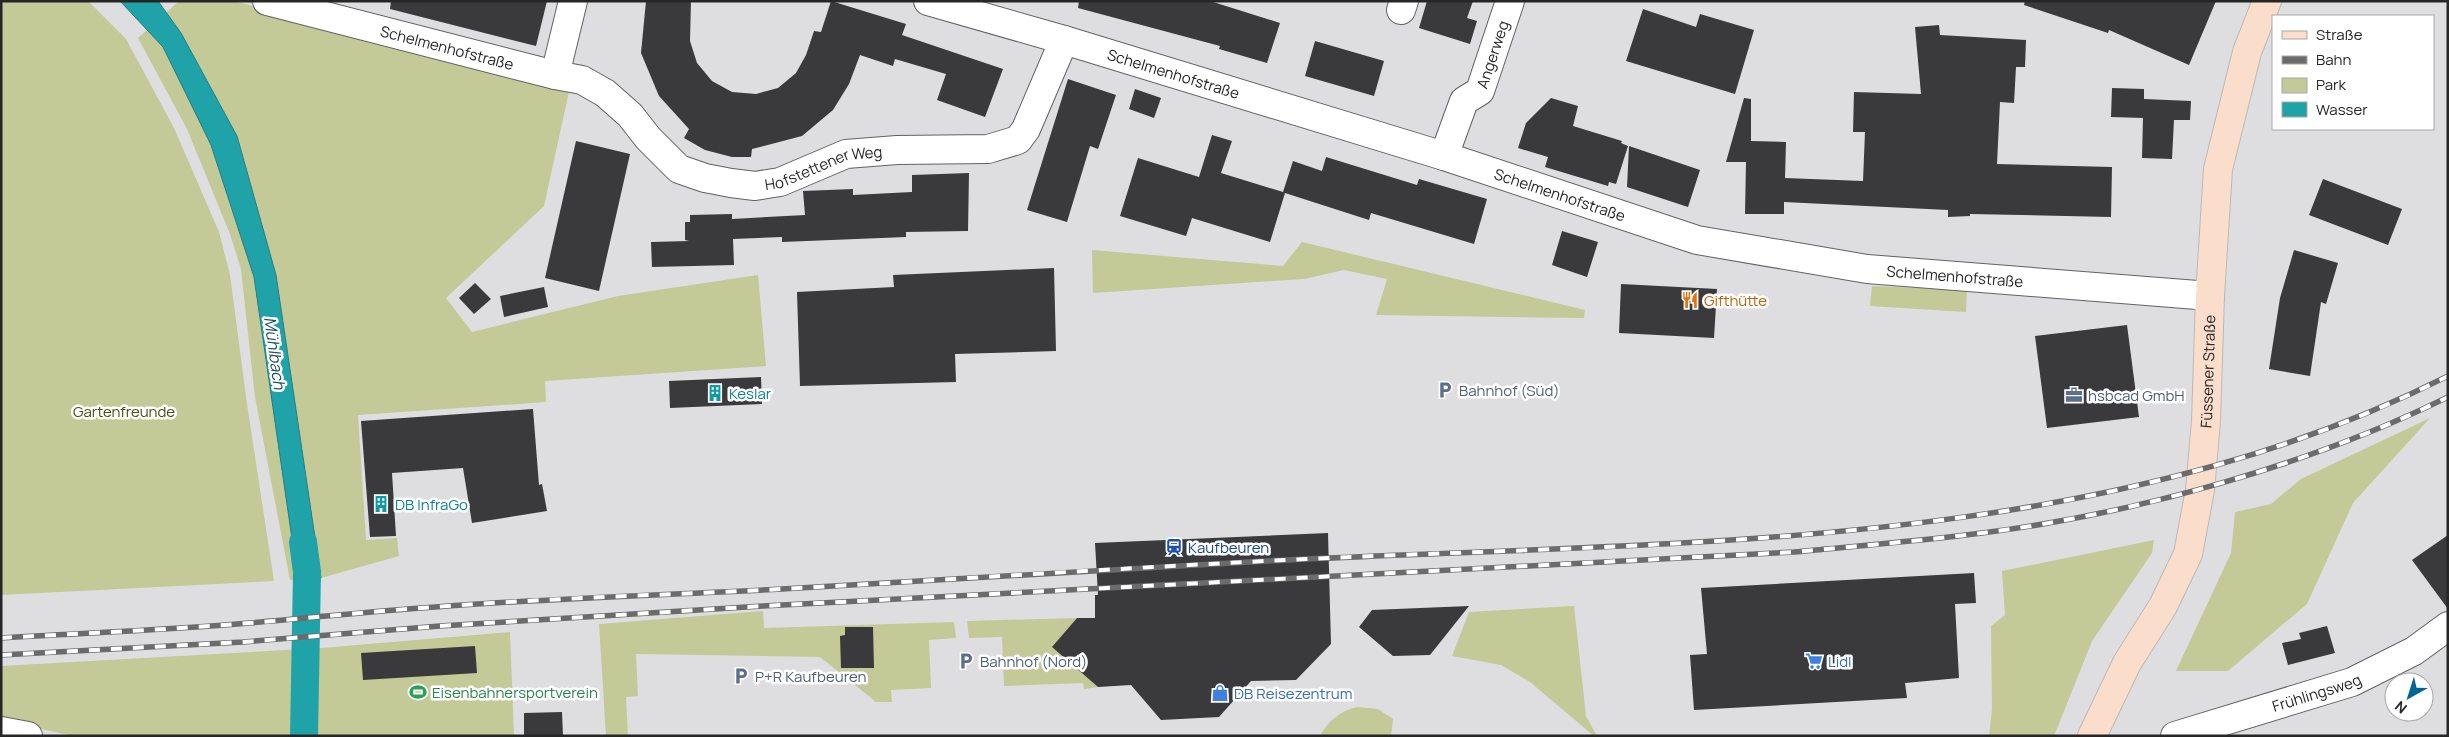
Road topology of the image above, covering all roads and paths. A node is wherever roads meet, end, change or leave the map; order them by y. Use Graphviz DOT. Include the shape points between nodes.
graph roads {
  1 [pos="266,1"];
  2 [pos="573,1"];
  3 [pos="928,1"];
  4 [pos="1510,1"];
  5 [pos="2267,1"];
  6 [pos="1064,40"];
  7 [pos="555,75"];
  8 [pos="1444,156"];
  9 [pos="2210,296"];
  10 [pos="2448,626"];
  11 [pos="1,731"];
  12 [pos="2095,732"];
  13 [pos="28,736"];
  14 [pos="2175,736"];
  1 -- 7 [label="street, Schelmenhofstraße"];
  2 -- 7 [label="street"];
  3 -- 6 [label="street, Schelmenhofstraße"];
  4 -- 8 [label="street, Angerweg" via="1480,91 1464,100"];
  5 -- 9 [label="main road, Füssener Straße" via="2247,52 2218,169"];
  6 -- 7 [label="street, Hofstettener Weg" via="1026,129 1018,140 988,149 846,154 780,182 754,186 705,178 679,168 604,93 582,80"];
  6 -- 8 [label="street, Schelmenhofstraße"];
  8 -- 9 [label="street, Schelmenhofstraße" via="1697,240 1867,269"];
  9 -- 12 [label="main road, Füssener Straße" via="2206,421 2200,490 2188,554 2163,606 2127,663"];
  10 -- 14 [label="street, Frühlingsweg" via="2414,651 2352,682"];
  11 -- 13 [label="street"];
}
